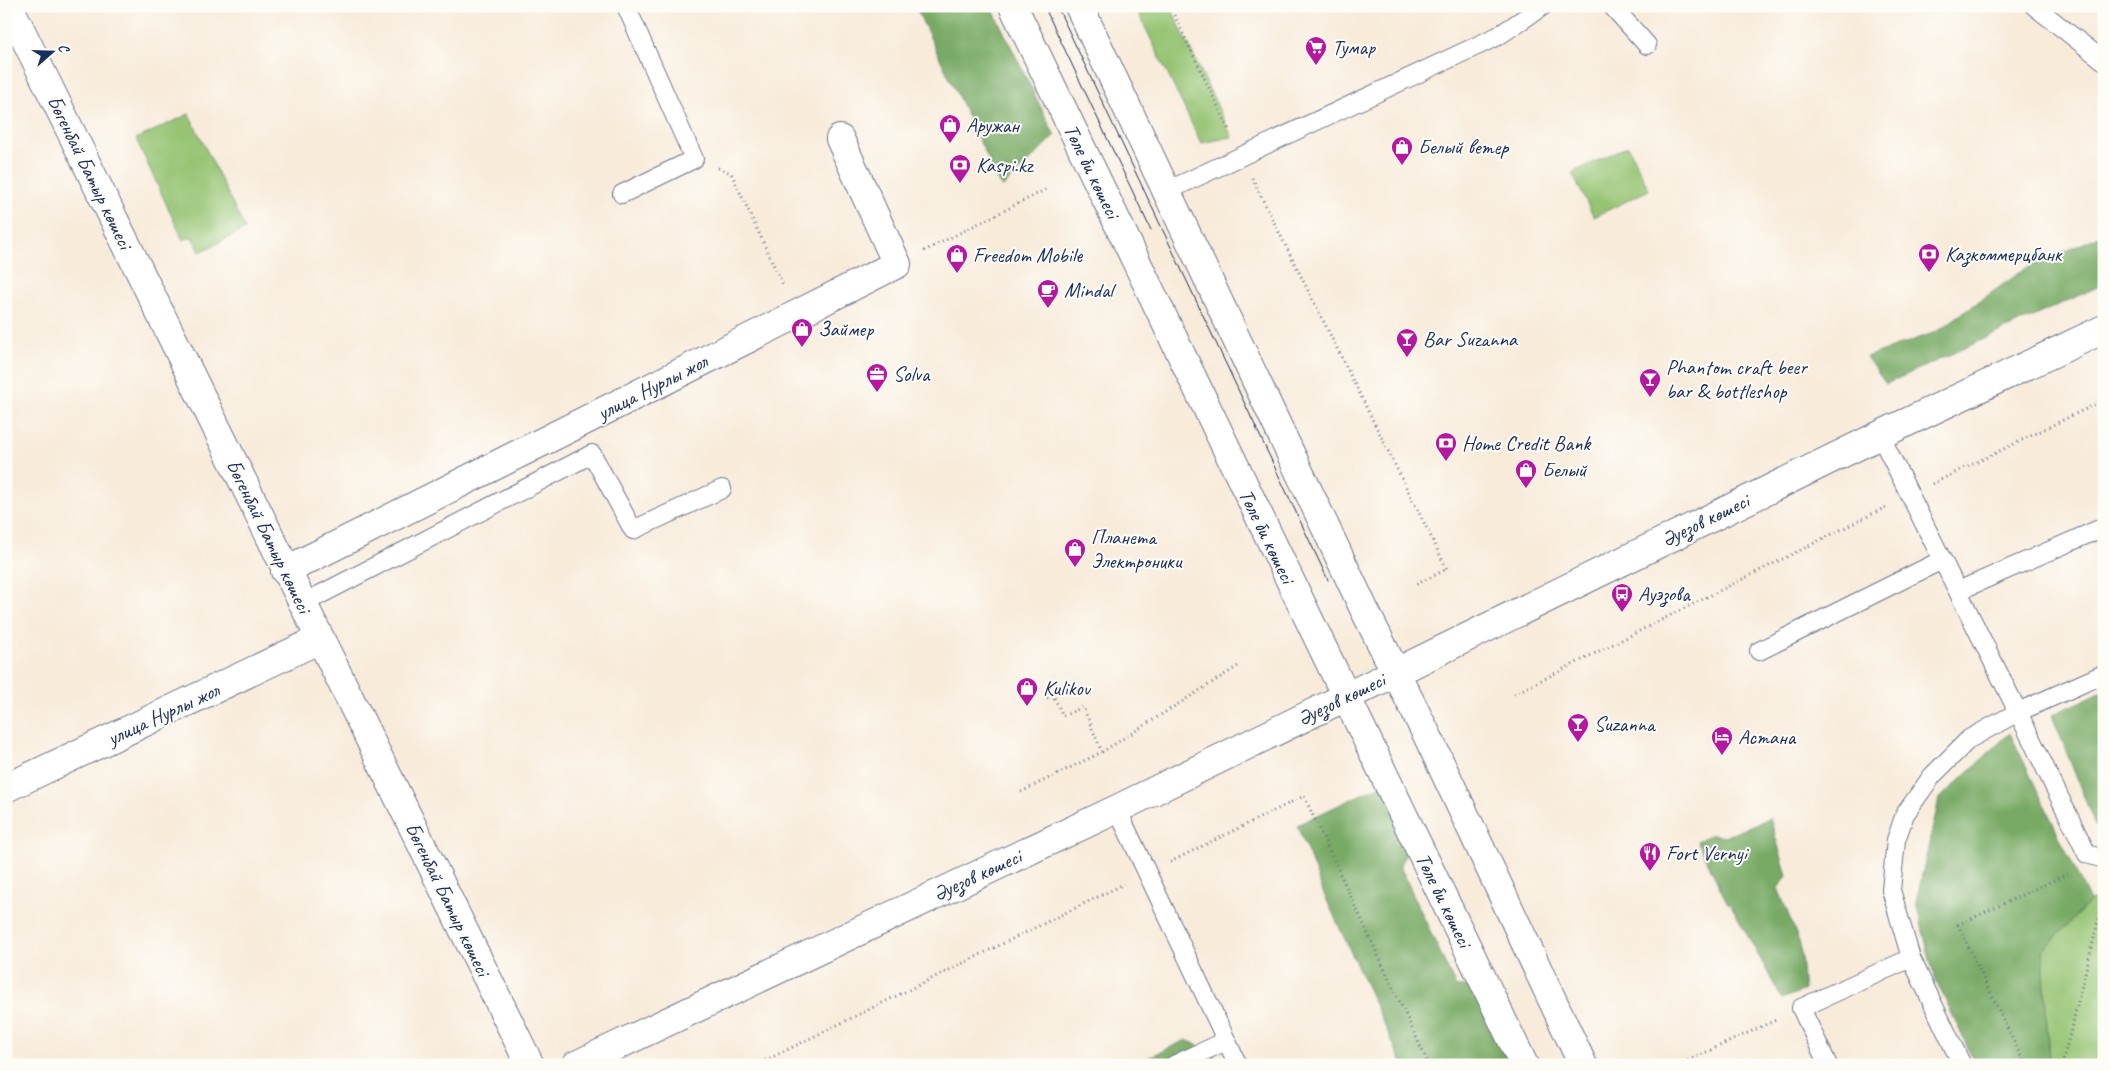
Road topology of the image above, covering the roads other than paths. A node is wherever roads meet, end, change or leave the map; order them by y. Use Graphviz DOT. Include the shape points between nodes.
graph roads {
  1 [pos="9,6"];
  2 [pos="626,6"];
  3 [pos="1013,6"];
  4 [pos="1079,6"];
  5 [pos="1543,6"];
  6 [pos="1612,6"];
  7 [pos="2034,6"];
  8 [pos="1647,45"];
  9 [pos="2104,61"];
  10 [pos="840,139"];
  11 [pos="1167,191"];
  12 [pos="622,194"];
  13 [pos="2104,329"];
  14 [pos="1880,435"];
  15 [pos="722,489"];
  16 [pos="2104,528"];
  17 [pos="1942,560"];
  18 [pos="285,571"];
  19 [pos="1958,592"];
  20 [pos="302,604"];
  21 [pos="320,639"];
  22 [pos="1759,651"];
  23 [pos="1396,672"];
  24 [pos="2104,674"];
  25 [pos="1346,697"];
  26 [pos="2018,712"];
  27 [pos="6,788"];
  28 [pos="1117,809"];
  29 [pos="2102,859"];
  30 [pos="1911,958"];
  31 [pos="1226,1041"];
  32 [pos="530,1065"];
  33 [pos="576,1065"];
  34 [pos="1174,1065"];
  35 [pos="1238,1065"];
  36 [pos="1524,1065"];
  37 [pos="1583,1065"];
  38 [pos="1828,1065"];
  39 [pos="1962,1065"];
  1 -- 18 [label="main road, Бөгенбай Батыр көшесі"];
  2 -- 12 [label="lane" via="694,159"];
  3 -- 25 [label="main road, Төле би көшесі"];
  4 -- 11 [label="main road"];
  5 -- 11 [label="lane" via="1498,36"];
  6 -- 8 [label="lane"];
  7 -- 9 [label="lane"];
  10 -- 18 [label="main road, улица Нурлы жол" via="897,264"];
  11 -- 23 [label="main road"];
  13 -- 14 [label="main road, Әуезов көшесі"];
  14 -- 17 [label="lane"];
  14 -- 23 [label="main road, Әуезов көшесі"];
  15 -- 20 [label="lane" via="633,530 592,454"];
  16 -- 19 [label="lane"];
  17 -- 19 [label="lane"];
  17 -- 22 [label="lane"];
  18 -- 20 [label="main road, Бөгенбай Батыр көшесі"];
  19 -- 26 [label="lane"];
  20 -- 21 [label="main road, Бөгенбай Батыр көшесі"];
  21 -- 27 [label="main road, улица Нурлы жол"];
  21 -- 32 [label="main road, Бөгенбай Батыр көшесі"];
  23 -- 25 [label="main road, Әуезов көшесі"];
  23 -- 37 [label="main road"];
  24 -- 26 [label="lane"];
  25 -- 28 [label="main road, Әуезов көшесі"];
  25 -- 36 [label="main road, Төле би көшесі"];
  26 -- 29 [label="lane" via="2088,854"];
  26 -- 30 [label="lane" via="1969,739 1932,776 1905,814 1896,840 1891,890"];
  28 -- 31 [label="lane"];
  28 -- 33 [label="main road, Әуезов көшесі"];
  30 -- 38 [label="lane" via="1801,1008"];
  30 -- 39 [label="lane"];
  31 -- 34 [label="lane"];
  31 -- 35 [label="lane"];
}
